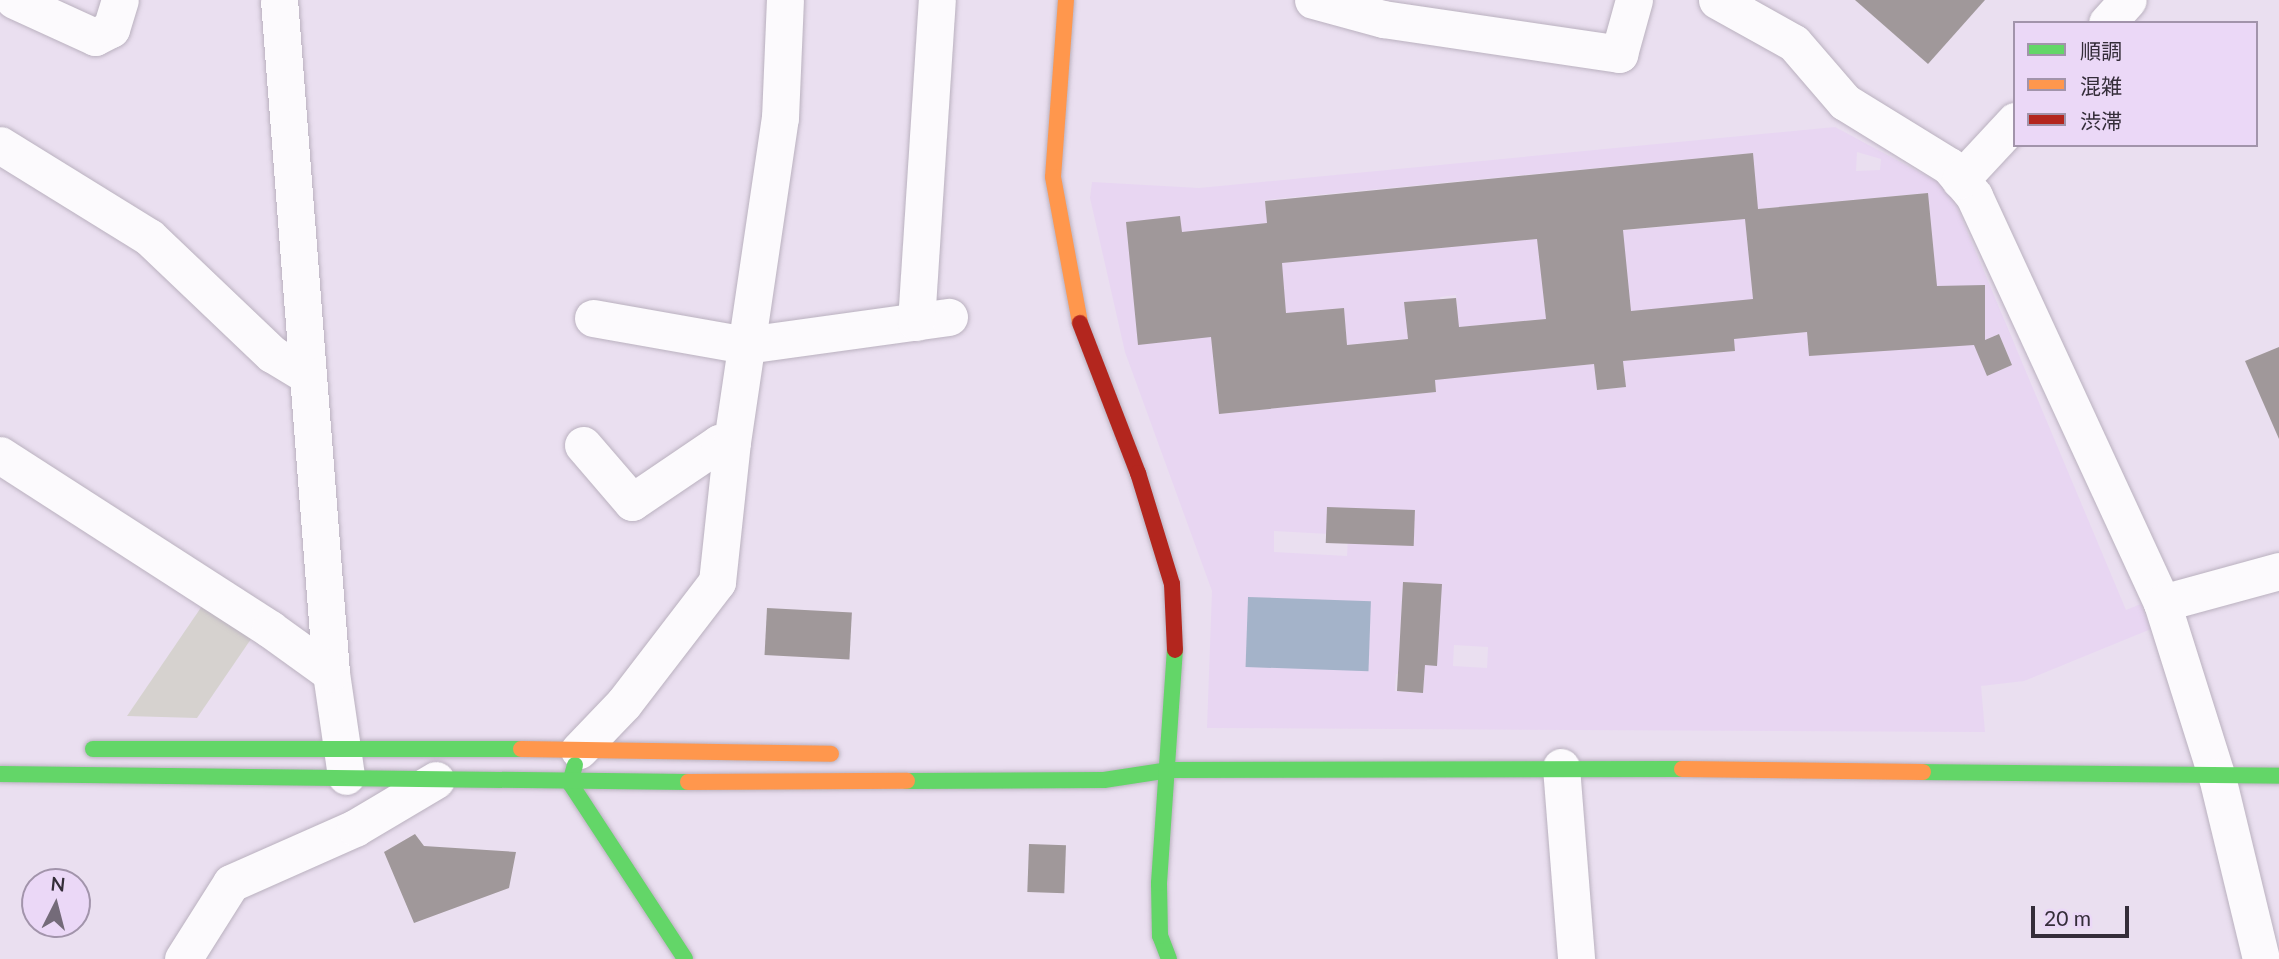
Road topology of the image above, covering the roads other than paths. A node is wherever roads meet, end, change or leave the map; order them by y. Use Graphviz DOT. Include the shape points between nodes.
graph roads {
  1 [pos="14,0"];
  2 [pos="120,0"];
  3 [pos="279,0"];
  4 [pos="785,0"];
  5 [pos="937,0"];
  6 [pos="1066,0"];
  7 [pos="1313,0"];
  8 [pos="1634,0"];
  9 [pos="1717,0"];
  10 [pos="2128,0"];
  11 [pos="2109,21"];
  12 [pos="2013,123"];
  13 [pos="0,145"];
  14 [pos="1960,180"];
  15 [pos="593,318"];
  16 [pos="746,345"];
  17 [pos="307,375"];
  18 [pos="732,442"];
  19 [pos="583,445"];
  20 [pos="0,455"];
  21 [pos="2279,571"];
  22 [pos="2162,603"];
  23 [pos="331,673"];
  24 [pos="80,750"];
  25 [pos="851,755"];
  26 [pos="1112,761"];
  27 [pos="345,762"];
  28 [pos="1561,766"];
  29 [pos="575,767"];
  30 [pos="1169,770"];
  31 [pos="0,774"];
  32 [pos="2217,776"];
  33 [pos="2279,776"];
  34 [pos="436,780"];
  35 [pos="183,959"];
  36 [pos="685,959"];
  37 [pos="1169,959"];
  38 [pos="1576,959"];
  39 [pos="2261,959"];
  1 -- 2 [label="street" via="95,37 111,29"];
  3 -- 17 [label="street"];
  4 -- 16 [label="street" via="780,118"];
  5 -- 16 [label="street" via="932,319"];
  6 -- 30 [label="street" via="1053,177 1066,264 1085,344 1138,473 1172,584 1176,641"];
  7 -- 8 [label="street" via="1383,19 1619,54"];
  9 -- 14 [label="street" via="1794,43 1845,102 1949,166"];
  10 -- 11 [label="street"];
  12 -- 14 [label="street"];
  13 -- 17 [label="street" via="149,237 272,354"];
  14 -- 22 [label="street" via="1974,196"];
  15 -- 16 [label="street"];
  16 -- 18 [label="street"];
  17 -- 23 [label="street"];
  18 -- 19 [label="street" via="719,443 632,502"];
  18 -- 29 [label="street" via="718,582"];
  20 -- 23 [label="street"];
  21 -- 22 [label="street"];
  22 -- 32 [label="street"];
  23 -- 27 [label="street"];
  24 -- 27 [label="street"];
  25 -- 29 [label="street"];
  26 -- 30 [label="street"];
  27 -- 29 [label="street"];
  27 -- 31 [label="street"];
  27 -- 34 [label="street"];
  28 -- 30 [label="street"];
  28 -- 32 [label="street"];
  28 -- 38 [label="street"];
  29 -- 30 [label="street" via="1104,780"];
  29 -- 34 [label="street"];
  29 -- 36 [label="street"];
  30 -- 37 [label="street" via="1159,883 1160,936"];
  32 -- 33 [label="street"];
  32 -- 39 [label="street"];
  34 -- 35 [label="street" via="355,828 231,883"];
}
